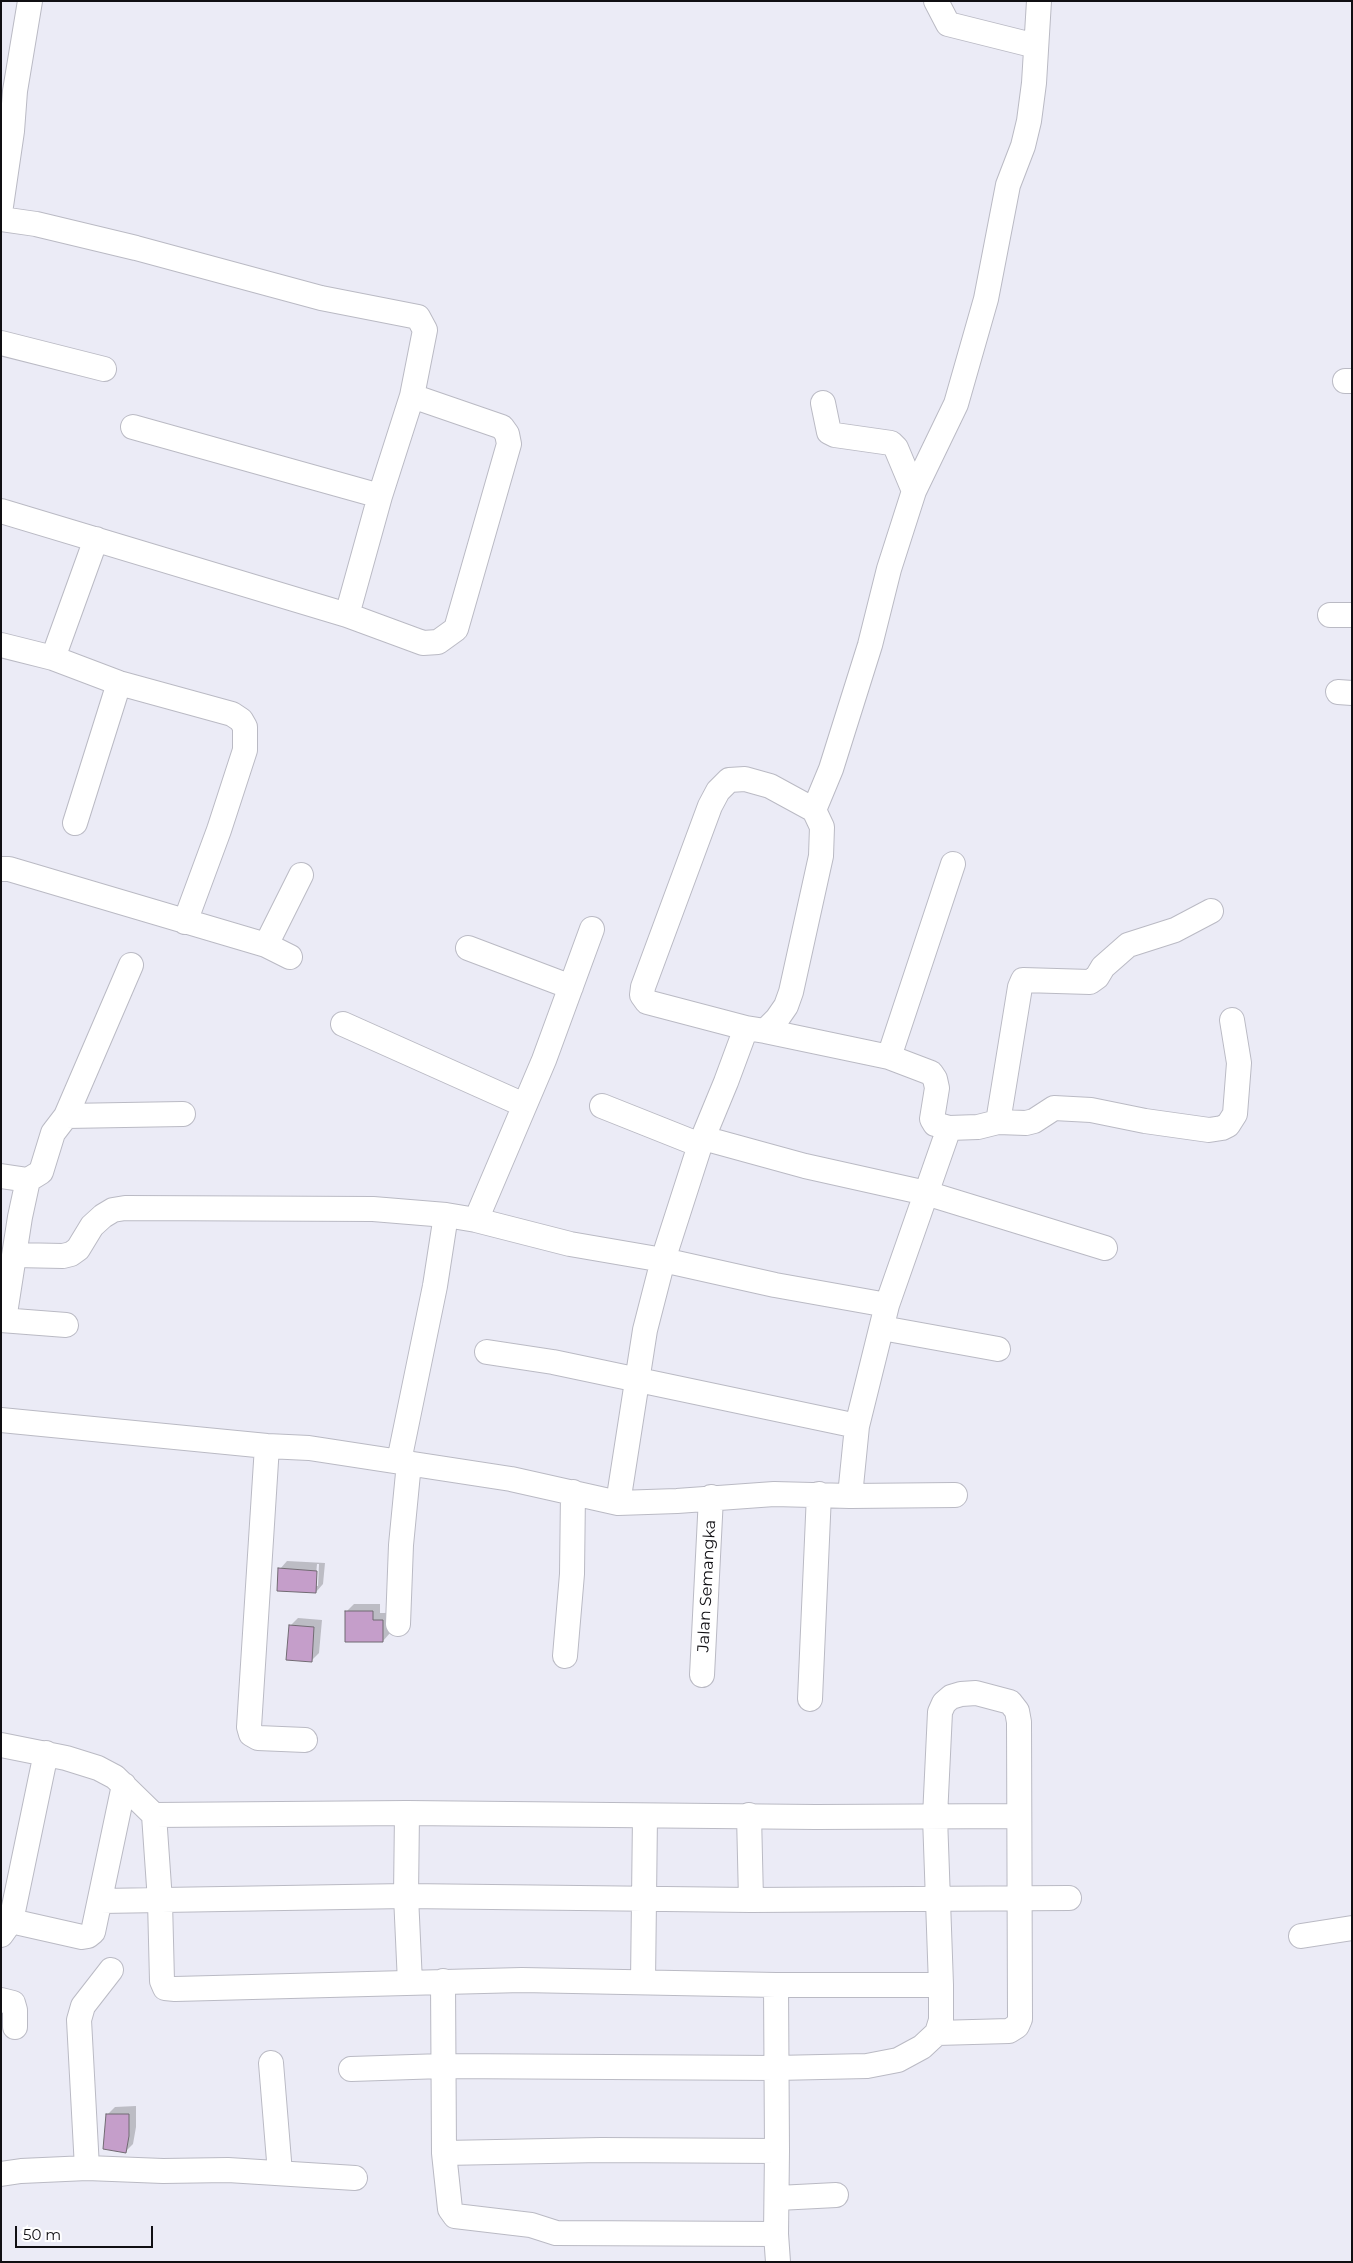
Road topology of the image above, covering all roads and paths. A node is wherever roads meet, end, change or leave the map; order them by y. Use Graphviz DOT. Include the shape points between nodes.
graph roads {
  1 [pos="30,1"];
  2 [pos="936,1"];
  3 [pos="1039,1"];
  4 [pos="1036,46"];
  5 [pos="8,91"];
  6 [pos="1,206"];
  7 [pos="1,219"];
  8 [pos="1,343"];
  9 [pos="104,369"];
  10 [pos="412,396"];
  11 [pos="823,404"];
  12 [pos="133,427"];
  13 [pos="914,491"];
  14 [pos="380,496"];
  15 [pos="1,511"];
  16 [pos="96,539"];
  17 [pos="347,615"];
  18 [pos="1,645"];
  19 [pos="53,658"];
  20 [pos="119,683"];
  21 [pos="814,810"];
  22 [pos="75,823"];
  23 [pos="953,864"];
  24 [pos="1,869"];
  25 [pos="301,875"];
  26 [pos="1211,911"];
  27 [pos="185,922"];
  28 [pos="592,929"];
  29 [pos="266,945"];
  30 [pos="468,948"];
  31 [pos="290,956"];
  32 [pos="131,965"];
  33 [pos="571,987"];
  34 [pos="1232,1020"];
  35 [pos="343,1024"];
  36 [pos="755,1029"];
  37 [pos="889,1057"];
  38 [pos="524,1105"];
  39 [pos="602,1106"];
  40 [pos="182,1114"];
  41 [pos="66,1116"];
  42 [pos="998,1122"];
  43 [pos="949,1128"];
  44 [pos="702,1141"];
  45 [pos="1,1176"];
  46 [pos="28,1180"];
  47 [pos="926,1193"];
  48 [pos="446,1215"];
  49 [pos="476,1220"];
  50 [pos="1105,1248"];
  51 [pos="15,1255"];
  52 [pos="663,1260"];
  53 [pos="887,1305"];
  54 [pos="2,1320"];
  55 [pos="66,1325"];
  56 [pos="882,1328"];
  57 [pos="998,1349"];
  58 [pos="487,1352"];
  59 [pos="637,1380"];
  60 [pos="1,1420"];
  61 [pos="857,1426"];
  62 [pos="267,1446"];
  63 [pos="404,1462"];
  64 [pos="573,1492"];
  65 [pos="819,1494"];
  66 [pos="955,1495"];
  67 [pos="850,1496"];
  68 [pos="711,1497"];
  69 [pos="618,1502"];
  70 [pos="398,1624"];
  71 [pos="565,1656"];
  72 [pos="702,1675"];
  73 [pos="810,1699"];
  74 [pos="305,1740"];
  75 [pos="1,1745"];
  76 [pos="46,1753"];
  77 [pos="124,1785"];
  78 [pos="407,1813"];
  79 [pos="154,1815"];
  80 [pos="749,1815"];
  81 [pos="645,1816"];
  82 [pos="1019,1816"];
  83 [pos="935,1817"];
  84 [pos="406,1896"];
  85 [pos="644,1898"];
  86 [pos="939,1898"];
  87 [pos="1020,1898"];
  88 [pos="1069,1898"];
  89 [pos="751,1900"];
  90 [pos="101,1901"];
  91 [pos="160,1901"];
  92 [pos="6,1928"];
  93 [pos="1352,1928"];
  94 [pos="1301,1936"];
  95 [pos="110,1970"];
  96 [pos="442,1981"];
  97 [pos="643,1982"];
  98 [pos="410,1983"];
  99 [pos="776,1985"];
  100 [pos="941,1985"];
  101 [pos="1,2000"];
  102 [pos="15,2027"];
  103 [pos="937,2033"];
  104 [pos="271,2063"];
  105 [pos="443,2066"];
  106 [pos="776,2068"];
  107 [pos="351,2069"];
  108 [pos="777,2151"];
  109 [pos="444,2153"];
  110 [pos="87,2168"];
  111 [pos="280,2173"];
  112 [pos="1,2174"];
  113 [pos="355,2178"];
  114 [pos="836,2195"];
  115 [pos="778,2198"];
  116 [pos="776,2234"];
  117 [pos="778,2262"];
  1 -- 5 [label="street"];
  2 -- 4 [label="street" via="948,24"];
  3 -- 4 [label="street"];
  4 -- 13 [label="street" via="1029,121 1008,185 986,298 956,404"];
  5 -- 6 [label="street" via="12,131"];
  7 -- 10 [label="street" via="136,248 321,298 418,317 425,330"];
  8 -- 9 [label="street"];
  10 -- 14 [label="street"];
  10 -- 17 [label="street" via="502,428 509,444 456,629 438,642 423,643"];
  11 -- 13 [label="street" via="829,432 891,443"];
  12 -- 14 [label="street"];
  13 -- 21 [label="street" via="862,671 831,769"];
  14 -- 17 [label="street"];
  15 -- 16 [label="street"];
  16 -- 17 [label="street"];
  16 -- 19 [label="street"];
  18 -- 19 [label="street"];
  19 -- 20 [label="street"];
  20 -- 22 [label="street"];
  20 -- 27 [label="street" via="232,714 241,720 245,728 245,750 220,830"];
  21 -- 36 [label="street" via="822,827 821,856 791,992 778,1019"];
  21 -- 36 [label="street" via="770,786 745,779 729,780 718,791 643,988 642,995 647,1002"];
  23 -- 37 [label="street"];
  24 -- 27 [label="street"];
  25 -- 29 [label="street"];
  26 -- 42 [label="street" via="1175,930 1128,945 1090,982 1023,980"];
  27 -- 29 [label="street"];
  28 -- 33 [label="street"];
  29 -- 31 [label="street"];
  30 -- 33 [label="street"];
  32 -- 41 [label="street"];
  33 -- 38 [label="street"];
  34 -- 42 [label="street" via="1239,1063 1235,1114 1222,1128 1209,1130 1069,1108 1054,1108 1026,1123"];
  35 -- 38 [label="street"];
  36 -- 37 [label="street"];
  36 -- 44 [label="street"];
  37 -- 43 [label="street" via="931,1073 936,1078 932,1119 935,1124"];
  38 -- 49 [label="street"];
  39 -- 44 [label="street"];
  40 -- 41 [label="street"];
  41 -- 46 [label="street" via="53,1133 41,1172"];
  42 -- 43 [label="street" via="978,1128"];
  43 -- 47 [label="street"];
  44 -- 47 [label="street"];
  44 -- 52 [label="street"];
  45 -- 46 [label="street"];
  46 -- 51 [label="street"];
  47 -- 50 [label="street"];
  47 -- 53 [label="street"];
  48 -- 49 [label="street"];
  48 -- 51 [label="street" via="373,1209 125,1208 103,1216 71,1254"];
  48 -- 63 [label="street"];
  49 -- 52 [label="street" via="570,1244"];
  51 -- 54 [label="street"];
  52 -- 53 [label="street"];
  52 -- 59 [label="street" via="645,1330"];
  53 -- 56 [label="street"];
  54 -- 55 [label="street"];
  56 -- 57 [label="street"];
  56 -- 61 [label="street"];
  58 -- 59 [label="street"];
  59 -- 61 [label="street"];
  59 -- 69 [label="street"];
  60 -- 62 [label="street"];
  61 -- 67 [label="street"];
  62 -- 63 [label="street" via="309,1448"];
  62 -- 74 [label="street" via="249,1727 251,1734 258,1738"];
  63 -- 64 [label="street"];
  63 -- 70 [label="street"];
  64 -- 69 [label="street"];
  64 -- 71 [label="street" via="572,1574"];
  65 -- 67 [label="street"];
  65 -- 68 [label="street"];
  65 -- 73 [label="street"];
  66 -- 67 [label="street"];
  68 -- 69 [label="street"];
  68 -- 72 [label="street, Jalan Semangka"];
  75 -- 76 [label="street"];
  76 -- 77 [label="street" via="98,1768"];
  76 -- 92 [label="street"];
  77 -- 79 [label="street"];
  77 -- 90 [label="street"];
  78 -- 79 [label="street"];
  78 -- 81 [label="street"];
  78 -- 84 [label="street"];
  79 -- 91 [label="street"];
  80 -- 81 [label="street"];
  80 -- 83 [label="street"];
  80 -- 89 [label="street"];
  81 -- 85 [label="street"];
  82 -- 83 [label="street"];
  82 -- 83 [label="street" via="1017,1710 1002,1698 976,1693 951,1697 940,1712"];
  82 -- 87 [label="street"];
  83 -- 86 [label="street"];
  84 -- 85 [label="street"];
  84 -- 91 [label="street"];
  84 -- 98 [label="street"];
  85 -- 89 [label="street"];
  85 -- 97 [label="street"];
  86 -- 87 [label="street"];
  86 -- 89 [label="street"];
  86 -- 100 [label="street"];
  87 -- 88 [label="street"];
  87 -- 103 [label="street" via="1020,2019 1017,2026 1009,2031"];
  90 -- 91 [label="street"];
  90 -- 92 [label="street" via="93,1932 88,1936"];
  91 -- 98 [label="street" via="159,1940 165,1988"];
  93 -- 94 [label="street"];
  95 -- 110 [label="street" via="83,2006 79,2020"];
  96 -- 97 [label="street"];
  96 -- 98 [label="street"];
  96 -- 105 [label="street"];
  97 -- 99 [label="street"];
  99 -- 100 [label="street"];
  99 -- 106 [label="street"];
  100 -- 103 [label="street" via="941,2020"];
  101 -- 102 [label="street" via="13,2003"];
  103 -- 106 [label="street" via="922,2048 898,2060 866,2066"];
  104 -- 111 [label="street"];
  105 -- 106 [label="street"];
  105 -- 107 [label="street"];
  105 -- 109 [label="street"];
  106 -- 108 [label="street"];
  108 -- 109 [label="street"];
  108 -- 115 [label="street"];
  109 -- 116 [label="street" via="450,2209 455,2216 531,2225 556,2233"];
  110 -- 111 [label="street"];
  110 -- 112 [label="street"];
  111 -- 113 [label="street"];
  114 -- 115 [label="street"];
  115 -- 116 [label="street"];
  116 -- 117 [label="street"];
}
